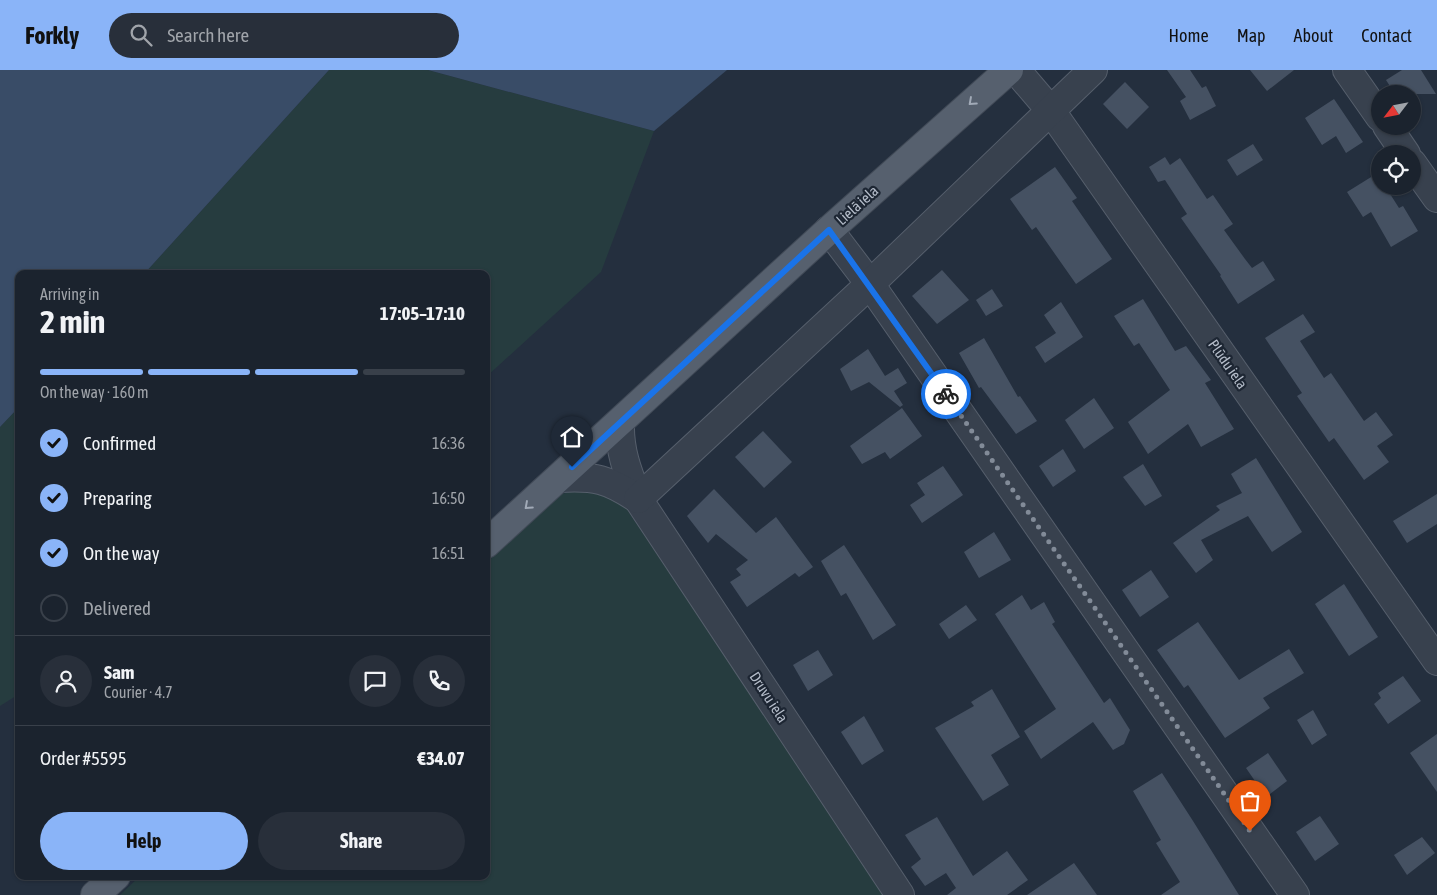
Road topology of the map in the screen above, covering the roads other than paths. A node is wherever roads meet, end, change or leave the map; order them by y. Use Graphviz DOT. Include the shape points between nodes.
graph roads {
  1 [pos="1009,70"];
  2 [pos="1016,70"];
  3 [pos="1093,70"];
  4 [pos="1359,74"];
  5 [pos="1371,99"];
  6 [pos="1051,111"];
  7 [pos="1421,176"];
  8 [pos="1437,198"];
  9 [pos="829,230"];
  10 [pos="870,284"];
  11 [pos="620,423"];
  12 [pos="560,478"];
  13 [pos="638,499"];
  14 [pos="490,540"];
  15 [pos="1437,661"];
  16 [pos="112,880"];
  17 [pos="95,895"];
  18 [pos="900,895"];
  19 [pos="1295,895"];
  1 -- 9 [label="main road, Lielā iela, one-way"];
  2 -- 6 [label="street, Plūdu iela"];
  3 -- 6 [label="street"];
  4 -- 5 [label="street"];
  6 -- 10 [label="street"];
  6 -- 15 [label="street, Plūdu iela"];
  7 -- 8 [label="street"];
  9 -- 10 [label="street"];
  9 -- 11 [label="main road, Lielā iela"];
  10 -- 13 [label="street"];
  10 -- 19 [label="street"];
  11 -- 12 [label="main road, Lielā iela"];
  11 -- 13 [label="street, Druvu iela" via="621,451"];
  12 -- 13 [label="street, Druvu iela" via="587,476 614,484"];
  12 -- 14 [label="main road, Lielā iela, one-way"];
  13 -- 18 [label="street, Druvu iela"];
  16 -- 17 [label="main road"];
}
